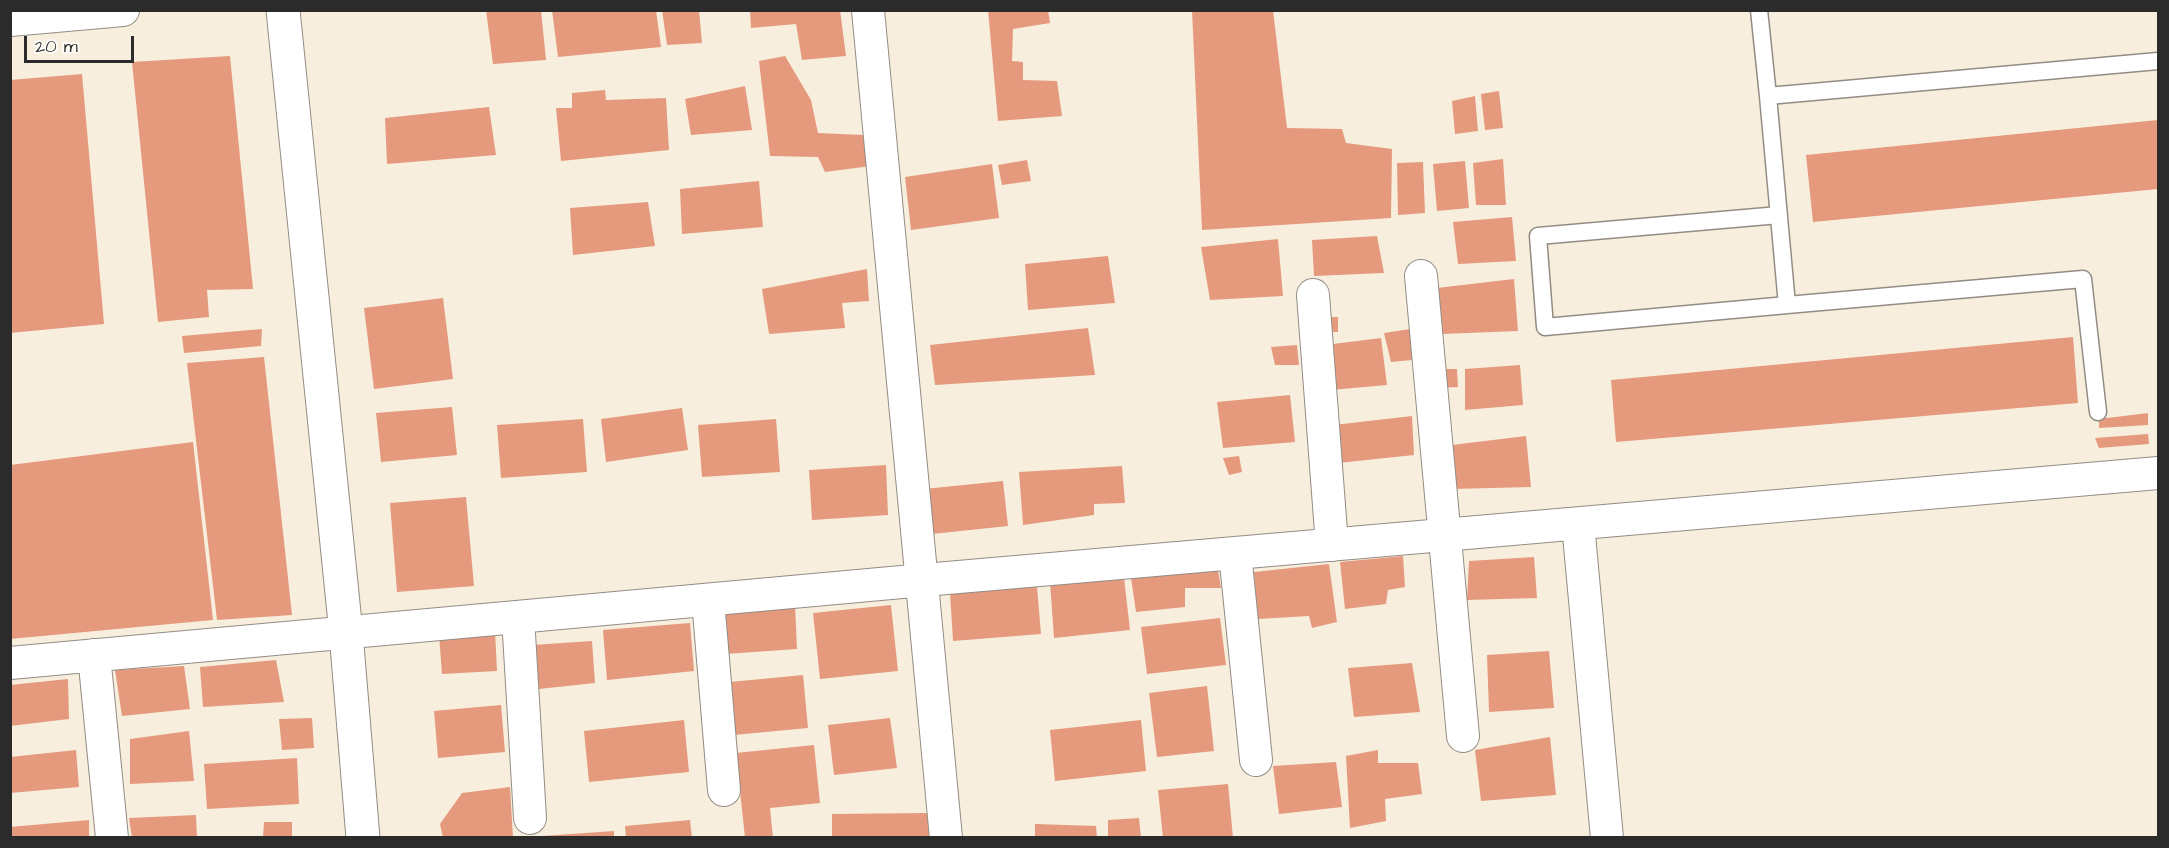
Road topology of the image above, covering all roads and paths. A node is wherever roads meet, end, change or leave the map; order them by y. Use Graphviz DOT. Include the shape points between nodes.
graph roads {
  1 [pos="123,10"];
  2 [pos="284,10"];
  3 [pos="868,10"];
  4 [pos="1759,10"];
  5 [pos="10,20"];
  6 [pos="2158,61"];
  7 [pos="1768,96"];
  8 [pos="1779,215"];
  9 [pos="1421,276"];
  10 [pos="1313,295"];
  11 [pos="1787,305"];
  12 [pos="2098,412"];
  13 [pos="2158,473"];
  14 [pos="1578,524"];
  15 [pos="1446,536"];
  16 [pos="1332,545"];
  17 [pos="1235,553"];
  18 [pos="924,580"];
  19 [pos="708,600"];
  20 [pos="518,617"];
  21 [pos="346,633"];
  22 [pos="94,655"];
  23 [pos="10,663"];
  24 [pos="1463,736"];
  25 [pos="1256,760"];
  26 [pos="724,790"];
  27 [pos="530,818"];
  28 [pos="112,837"];
  29 [pos="363,837"];
  30 [pos="946,837"];
  31 [pos="1607,837"];
  1 -- 5 [label="street"];
  2 -- 21 [label="street"];
  3 -- 18 [label="street"];
  4 -- 7 [label="lane"];
  6 -- 7 [label="lane"];
  7 -- 8 [label="lane"];
  8 -- 11 [label="lane"];
  8 -- 11 [label="lane" via="1538,236 1545,327"];
  9 -- 15 [label="street"];
  10 -- 16 [label="street"];
  11 -- 12 [label="lane" via="2083,279"];
  13 -- 14 [label="street"];
  14 -- 15 [label="street"];
  14 -- 31 [label="street"];
  15 -- 16 [label="street"];
  15 -- 24 [label="street"];
  16 -- 17 [label="street"];
  17 -- 18 [label="street"];
  17 -- 25 [label="street"];
  18 -- 19 [label="street"];
  18 -- 30 [label="street"];
  19 -- 20 [label="street"];
  19 -- 26 [label="street"];
  20 -- 21 [label="street"];
  20 -- 27 [label="street"];
  21 -- 22 [label="street"];
  21 -- 29 [label="street"];
  22 -- 23 [label="street"];
  22 -- 28 [label="street"];
}
